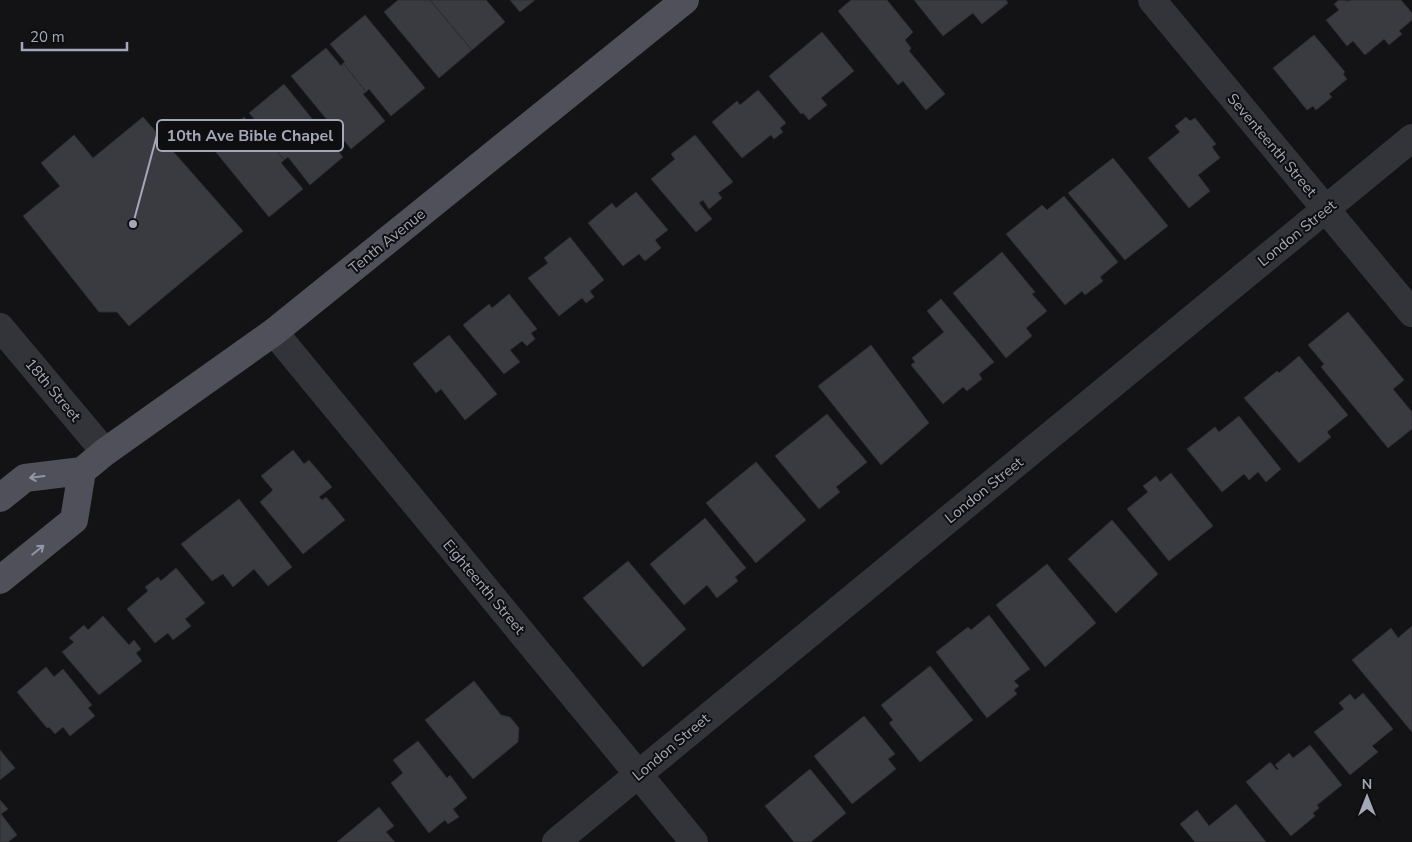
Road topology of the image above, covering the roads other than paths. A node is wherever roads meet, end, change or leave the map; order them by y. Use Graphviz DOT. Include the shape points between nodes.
graph roads {
  1 [pos="686,0"];
  2 [pos="1152,0"];
  3 [pos="1412,138"];
  4 [pos="1325,209"];
  5 [pos="1412,313"];
  6 [pos="0,327"];
  7 [pos="274,332"];
  8 [pos="105,452"];
  9 [pos="82,471"];
  10 [pos="0,498"];
  11 [pos="0,580"];
  12 [pos="638,774"];
  13 [pos="556,842"];
  14 [pos="694,842"];
  1 -- 7 [label="main road, Tenth Avenue"];
  2 -- 4 [label="street, Seventeenth Street"];
  3 -- 4 [label="street, London Street"];
  4 -- 5 [label="street, Seventeenth Street"];
  4 -- 12 [label="street, London Street"];
  6 -- 8 [label="street, 18th Street"];
  7 -- 8 [label="main road, Tenth Avenue"];
  7 -- 12 [label="street, Eighteenth Street"];
  8 -- 9 [label="main road, Tenth Avenue"];
  9 -- 10 [label="main road, one-way" via="24,478"];
  11 -- 9 [label="main road, one-way" via="74,520"];
  12 -- 13 [label="street, London Street"];
  12 -- 14 [label="street, Eighteenth Street"];
}
